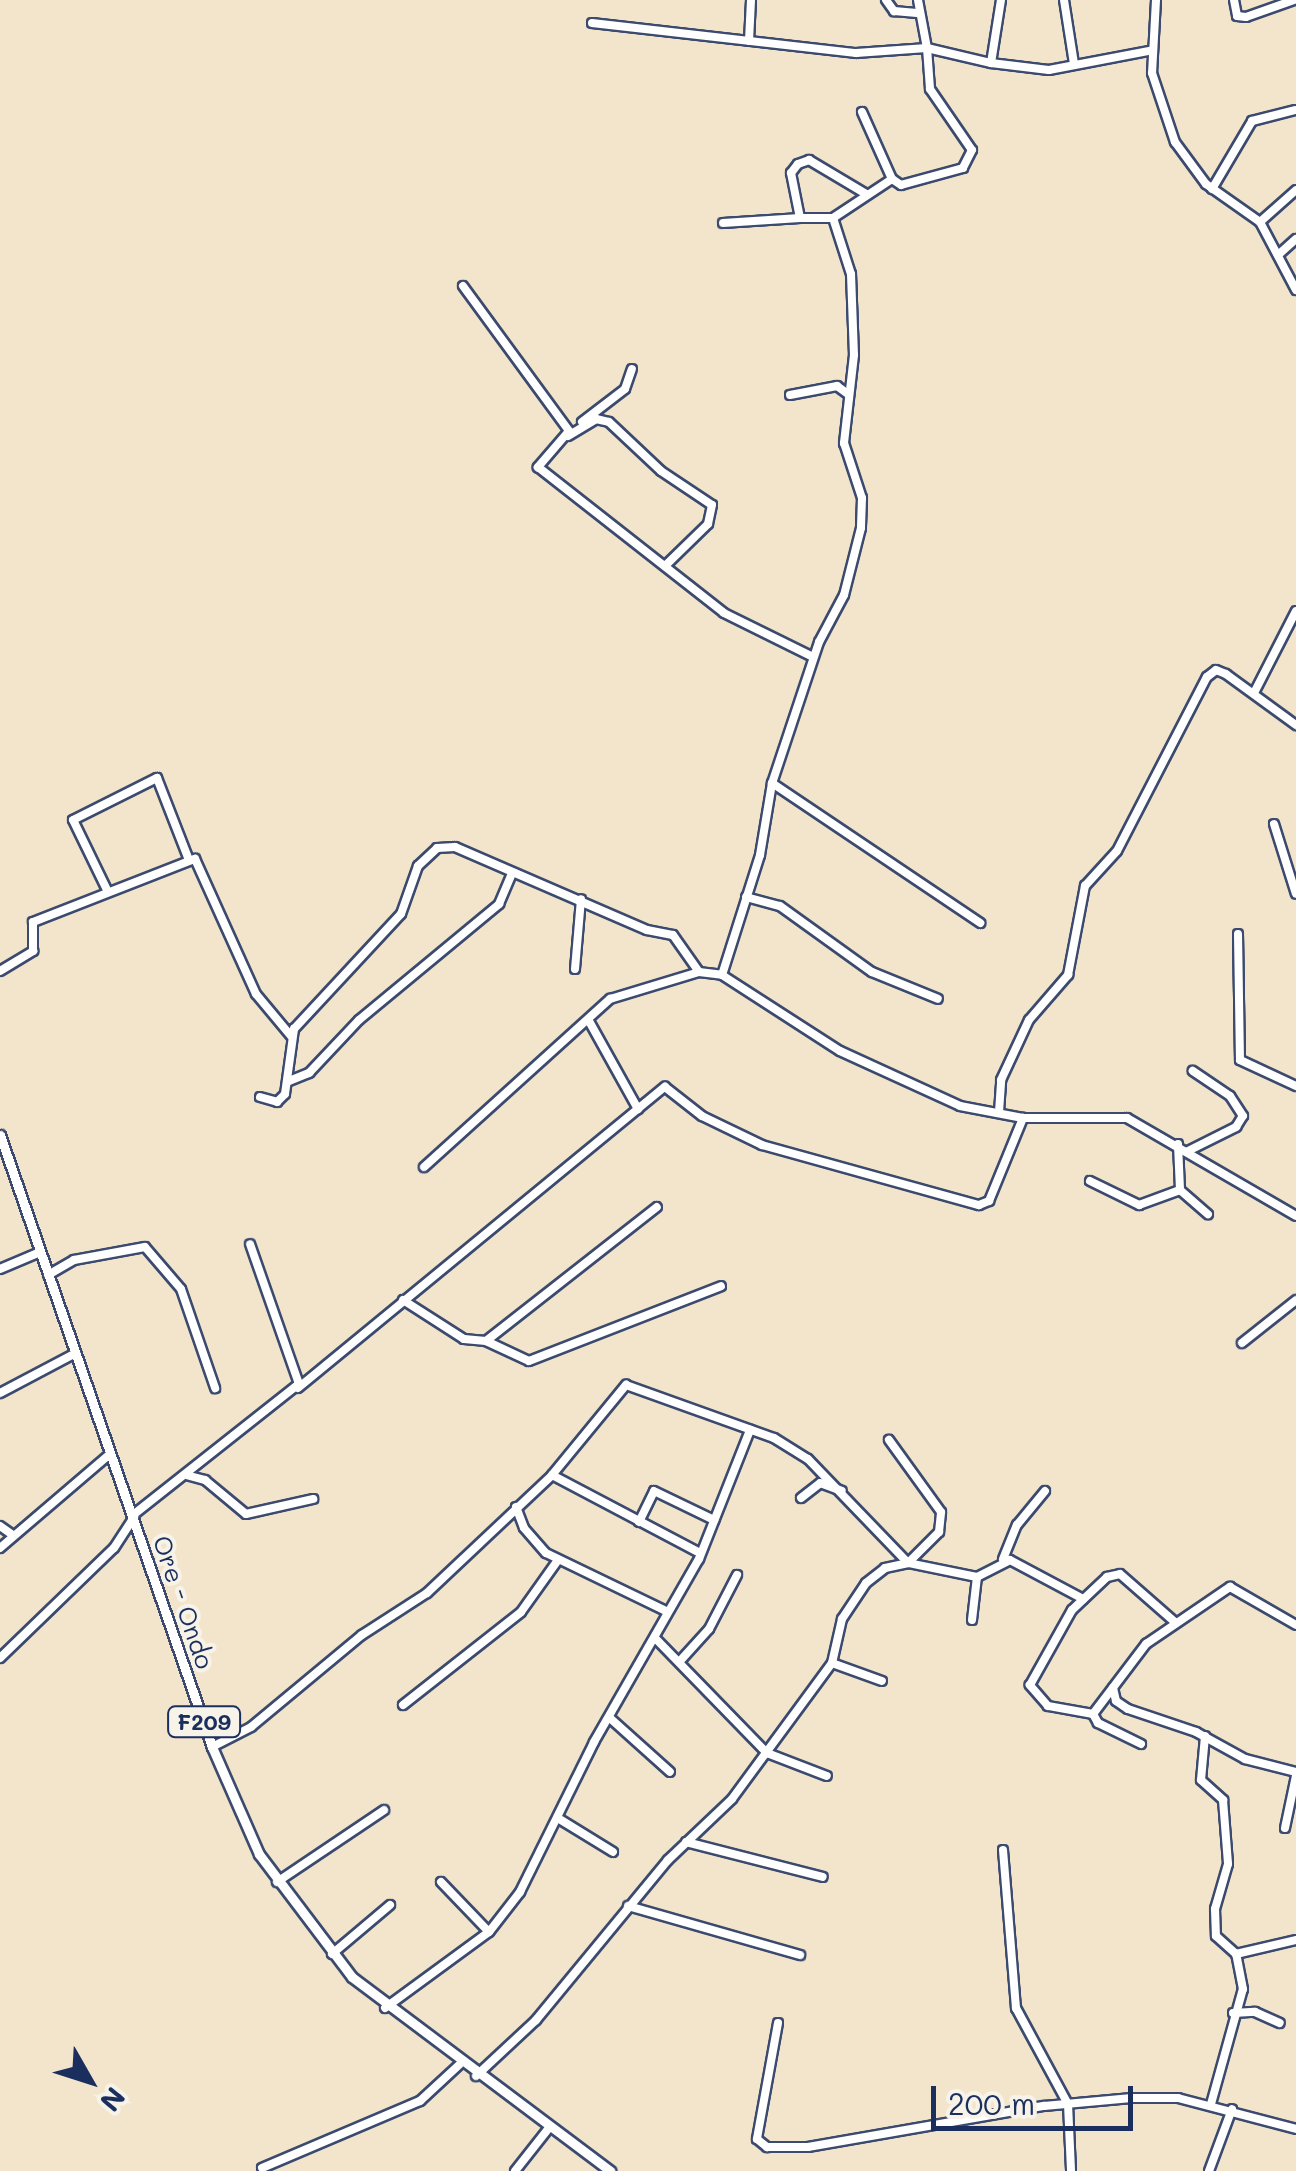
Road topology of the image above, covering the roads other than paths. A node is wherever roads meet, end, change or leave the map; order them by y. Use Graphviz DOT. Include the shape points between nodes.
graph roads {
  1 [pos="752,0"];
  2 [pos="886,0"];
  3 [pos="918,0"];
  4 [pos="1000,0"];
  5 [pos="1064,0"];
  6 [pos="1156,0"];
  7 [pos="1234,0"];
  8 [pos="1294,0"];
  9 [pos="917,13"];
  10 [pos="592,23"];
  11 [pos="749,41"];
  12 [pos="927,48"];
  13 [pos="1150,51"];
  14 [pos="992,62"];
  15 [pos="1074,64"];
  16 [pos="1294,110"];
  17 [pos="862,112"];
  18 [pos="892,178"];
  19 [pos="1212,189"];
  20 [pos="1296,190"];
  21 [pos="866,194"];
  22 [pos="800,218"];
  23 [pos="833,218"];
  24 [pos="1260,222"];
  25 [pos="724,223"];
  26 [pos="1296,240"];
  27 [pos="1278,255"];
  28 [pos="1292,273"];
  29 [pos="463,286"];
  30 [pos="1296,290"];
  31 [pos="632,369"];
  32 [pos="848,394"];
  33 [pos="790,395"];
  34 [pos="568,434"];
  35 [pos="665,566"];
  36 [pos="1296,610"];
  37 [pos="813,657"];
  38 [pos="1254,693"];
  39 [pos="1296,724"];
  40 [pos="772,783"];
  41 [pos="1274,824"];
  42 [pos="188,860"];
  43 [pos="512,874"];
  44 [pos="108,892"];
  45 [pos="1296,894"];
  46 [pos="746,898"];
  47 [pos="581,899"];
  48 [pos="980,923"];
  49 [pos="1238,934"];
  50 [pos="574,969"];
  51 [pos="0,970"];
  52 [pos="699,972"];
  53 [pos="722,975"];
  54 [pos="938,999"];
  55 [pos="590,1021"];
  56 [pos="291,1036"];
  57 [pos="1193,1071"];
  58 [pos="290,1081"];
  59 [pos="1296,1086"];
  60 [pos="260,1098"];
  61 [pos="638,1109"];
  62 [pos="999,1112"];
  63 [pos="1023,1118"];
  64 [pos="0,1135"];
  65 [pos="1178,1144"];
  66 [pos="1188,1151"];
  67 [pos="424,1168"];
  68 [pos="1090,1181"];
  69 [pos="1180,1190"];
  70 [pos="657,1207"];
  71 [pos="1208,1214"];
  72 [pos="1296,1216"];
  73 [pos="250,1244"];
  74 [pos="40,1252"];
  75 [pos="0,1269"];
  76 [pos="48,1275"];
  77 [pos="721,1286"];
  78 [pos="403,1300"];
  79 [pos="1296,1300"];
  80 [pos="486,1341"];
  81 [pos="1242,1344"];
  82 [pos="76,1353"];
  83 [pos="215,1388"];
  84 [pos="298,1388"];
  85 [pos="0,1393"];
  86 [pos="750,1430"];
  87 [pos="889,1440"];
  88 [pos="110,1454"];
  89 [pos="186,1475"];
  90 [pos="552,1475"];
  91 [pos="1045,1491"];
  92 [pos="846,1493"];
  93 [pos="801,1498"];
  94 [pos="313,1499"];
  95 [pos="516,1507"];
  96 [pos="133,1516"];
  97 [pos="714,1520"];
  98 [pos="639,1522"];
  99 [pos="0,1526"];
  100 [pos="13,1535"];
  101 [pos="888,1546"];
  102 [pos="0,1548"];
  103 [pos="700,1553"];
  104 [pos="1003,1559"];
  105 [pos="558,1560"];
  106 [pos="908,1563"];
  107 [pos="885,1568"];
  108 [pos="737,1575"];
  109 [pos="976,1578"];
  110 [pos="1083,1599"];
  111 [pos="666,1611"];
  112 [pos="972,1620"];
  113 [pos="1176,1623"];
  114 [pos="1296,1625"];
  115 [pos="657,1640"];
  116 [pos="0,1658"];
  117 [pos="680,1661"];
  118 [pos="832,1663"];
  119 [pos="882,1680"];
  120 [pos="1114,1684"];
  121 [pos="403,1706"];
  122 [pos="1094,1714"];
  123 [pos="611,1719"];
  124 [pos="1205,1736"];
  125 [pos="1141,1744"];
  126 [pos="212,1747"];
  127 [pos="767,1753"];
  128 [pos="670,1772"];
  129 [pos="1296,1774"];
  130 [pos="828,1776"];
  131 [pos="384,1810"];
  132 [pos="560,1820"];
  133 [pos="1285,1828"];
  134 [pos="686,1842"];
  135 [pos="1003,1850"];
  136 [pos="612,1852"];
  137 [pos="823,1877"];
  138 [pos="277,1882"];
  139 [pos="441,1882"];
  140 [pos="390,1905"];
  141 [pos="628,1906"];
  142 [pos="488,1932"];
  143 [pos="1296,1940"];
  144 [pos="332,1954"];
  145 [pos="800,1954"];
  146 [pos="1236,1954"];
  147 [pos="385,2008"];
  148 [pos="1234,2013"];
  149 [pos="1280,2022"];
  150 [pos="778,2023"];
  151 [pos="460,2064"];
  152 [pos="476,2076"];
  153 [pos="1068,2104"];
  154 [pos="1211,2104"];
  155 [pos="1232,2110"];
  156 [pos="549,2128"];
  157 [pos="1296,2129"];
  158 [pos="262,2168"];
  159 [pos="515,2171"];
  160 [pos="610,2171"];
  161 [pos="1071,2171"];
  162 [pos="1209,2171"];
  1 -- 11 [label="street"];
  2 -- 9 [label="street" via="894,11"];
  3 -- 9 [label="street"];
  4 -- 14 [label="street"];
  5 -- 15 [label="street"];
  6 -- 13 [label="street"];
  7 -- 8 [label="street" via="1237,16 1246,17"];
  9 -- 12 [label="street"];
  10 -- 11 [label="street"];
  11 -- 12 [label="street" via="856,53"];
  12 -- 14 [label="street"];
  12 -- 18 [label="street" via="930,89 971,158 963,168 901,186"];
  13 -- 15 [label="street"];
  13 -- 19 [label="street" via="1155,94 1175,142"];
  14 -- 15 [label="street" via="1050,70"];
  16 -- 19 [label="street" via="1252,121"];
  17 -- 18 [label="street"];
  18 -- 21 [label="street"];
  19 -- 24 [label="street"];
  20 -- 24 [label="street"];
  21 -- 22 [label="street" via="809,160 791,173"];
  21 -- 23 [label="street"];
  22 -- 23 [label="street"];
  22 -- 25 [label="street"];
  23 -- 32 [label="street" via="850,274 854,354"];
  24 -- 27 [label="street"];
  26 -- 27 [label="street"];
  27 -- 28 [label="street"];
  28 -- 30 [label="street"];
  29 -- 34 [label="street"];
  31 -- 34 [label="street" via="625,389"];
  32 -- 33 [label="street" via="837,386"];
  32 -- 37 [label="street" via="844,443 862,498 860,528 844,595"];
  34 -- 35 [label="street" via="538,467"];
  34 -- 35 [label="street" via="596,419 609,422 712,505 708,524"];
  35 -- 37 [label="street" via="724,613"];
  36 -- 38 [label="street"];
  37 -- 40 [label="street"];
  38 -- 39 [label="street"];
  38 -- 62 [label="street" via="1216,670 1199,688 1117,851 1086,886 1068,974 1028,1020 1001,1080"];
  40 -- 46 [label="street"];
  40 -- 48 [label="street"];
  41 -- 45 [label="street"];
  42 -- 44 [label="street"];
  42 -- 44 [label="street" via="157,778 73,820"];
  42 -- 56 [label="street" via="200,863 263,1006"];
  43 -- 47 [label="street"];
  43 -- 56 [label="street" via="450,845 426,854 406,907"];
  43 -- 58 [label="street" via="499,904 373,1007 310,1073"];
  44 -- 51 [label="street" via="33,922 34,951"];
  46 -- 53 [label="street"];
  46 -- 54 [label="street" via="780,906 872,972"];
  47 -- 50 [label="street"];
  47 -- 52 [label="street" via="682,941"];
  49 -- 59 [label="street" via="1240,1060"];
  52 -- 53 [label="street"];
  52 -- 55 [label="street" via="610,999"];
  53 -- 62 [label="street" via="884,1074 960,1106"];
  55 -- 61 [label="street"];
  55 -- 67 [label="street"];
  56 -- 58 [label="street" via="285,1065"];
  57 -- 66 [label="street" via="1230,1096 1244,1116 1236,1127"];
  58 -- 60 [label="street" via="278,1102"];
  61 -- 63 [label="street" via="670,1086 702,1116 762,1145 978,1205 989,1201"];
  61 -- 78 [label="street"];
  62 -- 63 [label="street"];
  63 -- 65 [label="street" via="1127,1118"];
  64 -- 74 [label="main road, Ore - Ondo / F209"];
  65 -- 66 [label="street"];
  65 -- 69 [label="street"];
  66 -- 72 [label="street"];
  68 -- 69 [label="street" via="1139,1205"];
  69 -- 71 [label="street"];
  70 -- 80 [label="street"];
  73 -- 84 [label="street"];
  74 -- 75 [label="street"];
  74 -- 76 [label="main road, Ore - Ondo / F209"];
  76 -- 82 [label="main road, Ore - Ondo / F209"];
  76 -- 83 [label="street" via="74,1260 145,1247 181,1290"];
  77 -- 80 [label="street" via="529,1361"];
  78 -- 80 [label="street" via="464,1339"];
  78 -- 84 [label="street" via="348,1353"];
  79 -- 81 [label="street"];
  82 -- 85 [label="street"];
  82 -- 88 [label="main road, Ore - Ondo / F209"];
  84 -- 89 [label="street"];
  86 -- 90 [label="street" via="626,1385"];
  86 -- 92 [label="street" via="808,1459"];
  86 -- 97 [label="street"];
  87 -- 106 [label="street" via="941,1512 939,1532"];
  88 -- 96 [label="main road, Ore - Ondo / F209"];
  88 -- 100 [label="street"];
  89 -- 94 [label="street" via="205,1480 246,1514"];
  89 -- 96 [label="street"];
  90 -- 95 [label="street"];
  90 -- 98 [label="street"];
  91 -- 104 [label="street" via="1016,1525"];
  92 -- 93 [label="street" via="820,1482"];
  92 -- 101 [label="street"];
  95 -- 105 [label="street" via="534,1542"];
  95 -- 126 [label="street" via="427,1593 362,1636 251,1728"];
  96 -- 116 [label="street" via="114,1548"];
  96 -- 126 [label="main road, Ore - Ondo / F209"];
  97 -- 98 [label="street" via="654,1491"];
  97 -- 103 [label="street"];
  98 -- 103 [label="street"];
  99 -- 100 [label="street"];
  100 -- 102 [label="street"];
  101 -- 106 [label="street"];
  101 -- 107 [label="street"];
  103 -- 111 [label="street"];
  104 -- 109 [label="street"];
  104 -- 110 [label="street"];
  105 -- 111 [label="street"];
  105 -- 121 [label="street" via="522,1612"];
  106 -- 107 [label="street"];
  106 -- 109 [label="street"];
  107 -- 118 [label="street" via="849,1604"];
  108 -- 117 [label="street" via="710,1629"];
  109 -- 112 [label="street"];
  110 -- 113 [label="street" via="1107,1576 1120,1574"];
  110 -- 122 [label="street" via="1052,1636 1030,1684 1048,1706"];
  111 -- 115 [label="street"];
  113 -- 114 [label="street" via="1230,1586"];
  113 -- 120 [label="street" via="1146,1644"];
  115 -- 117 [label="street"];
  115 -- 123 [label="street"];
  117 -- 127 [label="street"];
  118 -- 119 [label="street"];
  118 -- 127 [label="street"];
  120 -- 122 [label="street"];
  120 -- 124 [label="street" via="1116,1702 1128,1709"];
  122 -- 125 [label="street" via="1098,1723"];
  123 -- 128 [label="street"];
  123 -- 132 [label="street" via="572,1784"];
  124 -- 129 [label="street" via="1245,1760"];
  124 -- 146 [label="street" via="1201,1780 1223,1800 1228,1864 1215,1909 1216,1936"];
  126 -- 138 [label="main road, Ore - Ondo / F209"];
  127 -- 130 [label="street"];
  127 -- 134 [label="street"];
  129 -- 133 [label="street"];
  131 -- 138 [label="street"];
  132 -- 136 [label="street"];
  132 -- 142 [label="street"];
  134 -- 137 [label="street"];
  134 -- 141 [label="street"];
  135 -- 153 [label="street" via="1016,2008"];
  138 -- 144 [label="main road, Ore - Ondo / F209"];
  139 -- 142 [label="street"];
  140 -- 144 [label="street"];
  141 -- 145 [label="street"];
  141 -- 152 [label="street" via="536,2020"];
  142 -- 147 [label="street"];
  143 -- 146 [label="street"];
  144 -- 147 [label="main road, Ore - Ondo / F209"];
  146 -- 148 [label="street" via="1242,1989"];
  147 -- 151 [label="main road, Ore - Ondo / F209"];
  148 -- 149 [label="street" via="1255,2012"];
  148 -- 154 [label="street"];
  150 -- 153 [label="street" via="758,2126 762,2146 808,2147"];
  151 -- 152 [label="main road, Ore - Ondo / F209"];
  151 -- 158 [label="street" via="420,2102"];
  152 -- 156 [label="main road, Ore - Ondo / F209"];
  153 -- 154 [label="street" via="1178,2098"];
  153 -- 161 [label="street"];
  154 -- 155 [label="street"];
  155 -- 157 [label="street"];
  155 -- 162 [label="street"];
  156 -- 159 [label="street"];
  156 -- 160 [label="main road, Ore - Ondo / F209"];
}
